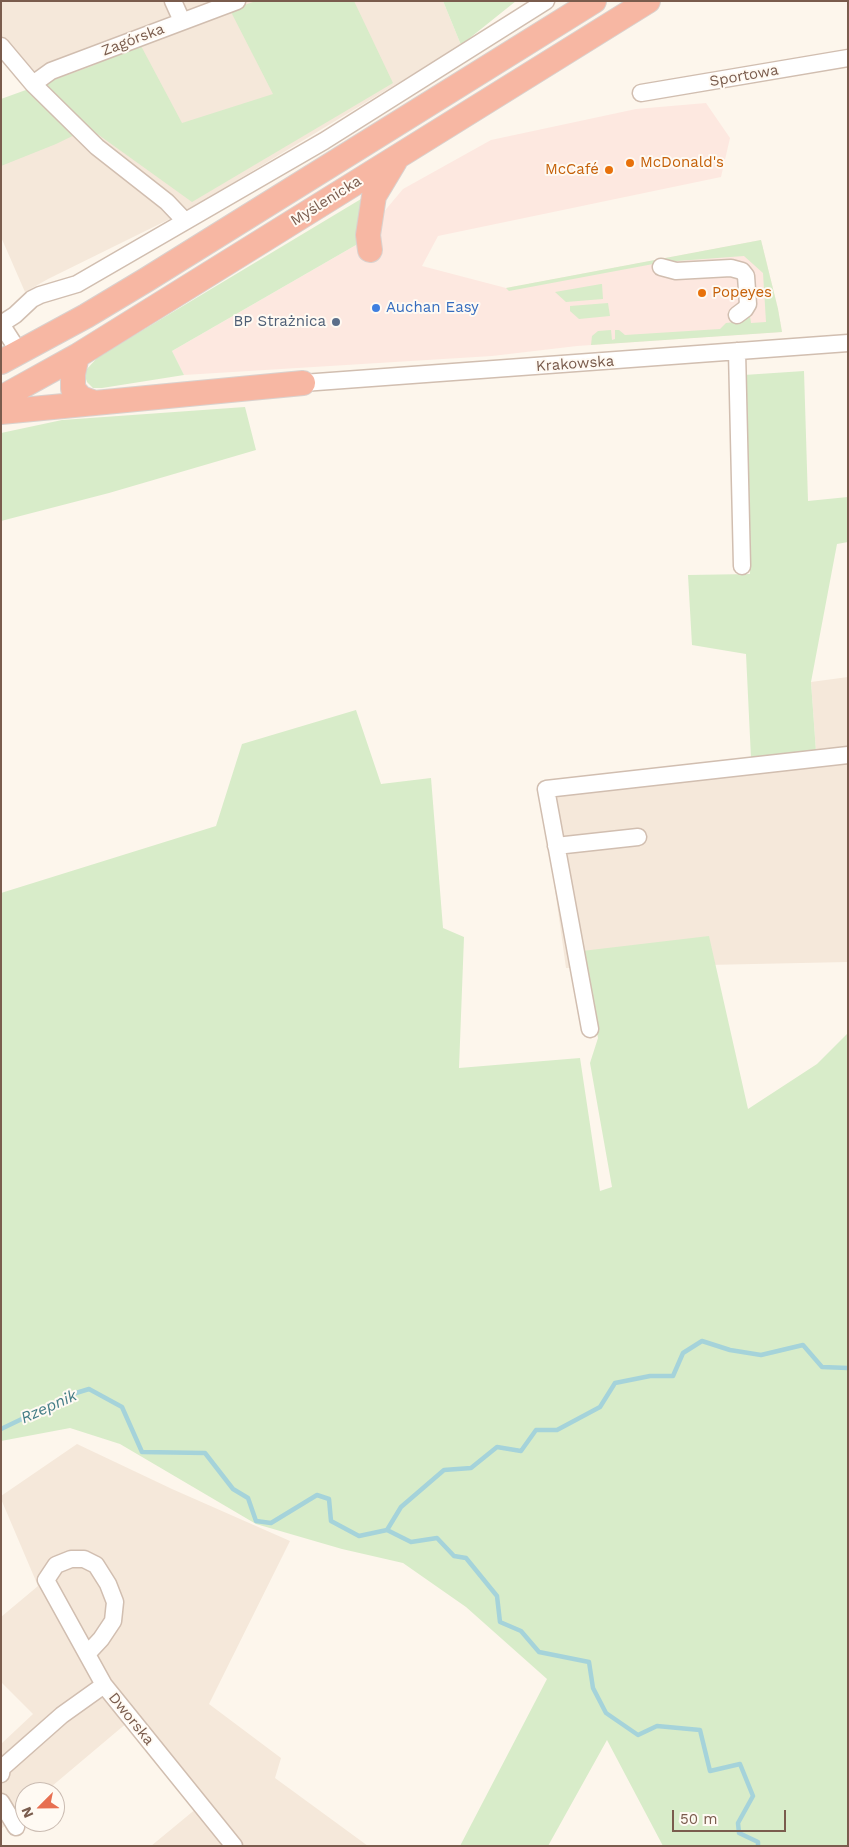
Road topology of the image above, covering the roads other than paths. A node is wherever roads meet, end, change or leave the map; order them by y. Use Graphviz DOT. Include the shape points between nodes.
graph roads {
  1 [pos="173,1"];
  2 [pos="237,1"];
  3 [pos="546,1"];
  4 [pos="594,1"];
  5 [pos="648,1"];
  6 [pos="182,21"];
  7 [pos="1,46"];
  8 [pos="848,58"];
  9 [pos="33,84"];
  10 [pos="641,94"];
  11 [pos="397,157"];
  12 [pos="185,221"];
  13 [pos="370,250"];
  14 [pos="661,267"];
  15 [pos="737,315"];
  16 [pos="1,324"];
  17 [pos="848,343"];
  18 [pos="737,351"];
  19 [pos="77,356"];
  20 [pos="10,357"];
  21 [pos="303,383"];
  22 [pos="1,398"];
  23 [pos="92,402"];
  24 [pos="1,412"];
  25 [pos="742,566"];
  26 [pos="848,755"];
  27 [pos="638,838"];
  28 [pos="556,846"];
  29 [pos="590,1029"];
  30 [pos="87,1654"];
  31 [pos="104,1685"];
  32 [pos="1,1774"];
  33 [pos="1,1802"];
  34 [pos="15,1825"];
  35 [pos="234,1846"];
  1 -- 6 [label="street"];
  2 -- 6 [label="street, Zagórska"];
  3 -- 12 [label="street" via="324,141"];
  4 -- 20 [label="highway, Myślenicka" via="146,280"];
  5 -- 11 [label="highway, Myślenicka"];
  6 -- 9 [label="street, Zagórska" via="51,71"];
  7 -- 9 [label="street"];
  8 -- 10 [label="street, Sportowa"];
  9 -- 12 [label="street" via="96,147 167,202"];
  11 -- 13 [label="highway" via="374,196 369,227"];
  11 -- 19 [label="highway, Myślenicka"];
  12 -- 16 [label="street" via="77,284 32,299"];
  14 -- 15 [label="street" via="676,271 731,268 742,271 746,276 748,304"];
  16 -- 20 [label="street"];
  17 -- 18 [label="street, Krakowska"];
  18 -- 21 [label="street, Krakowska"];
  18 -- 25 [label="street"];
  19 -- 22 [label="highway, Myślenicka"];
  19 -- 23 [label="highway" via="73,389 81,398"];
  21 -- 23 [label="highway"];
  23 -- 24 [label="highway"];
  26 -- 28 [label="street" via="546,789"];
  27 -- 28 [label="street"];
  28 -- 29 [label="street"];
  30 -- 30 [label="street, Dworska" via="46,1580 56,1565 71,1559 96,1565 115,1602 113,1621"];
  30 -- 31 [label="street, Dworska"];
  31 -- 32 [label="street" via="62,1715 2,1768"];
  31 -- 35 [label="street, Dworska"];
  33 -- 34 [label="street"];
}
